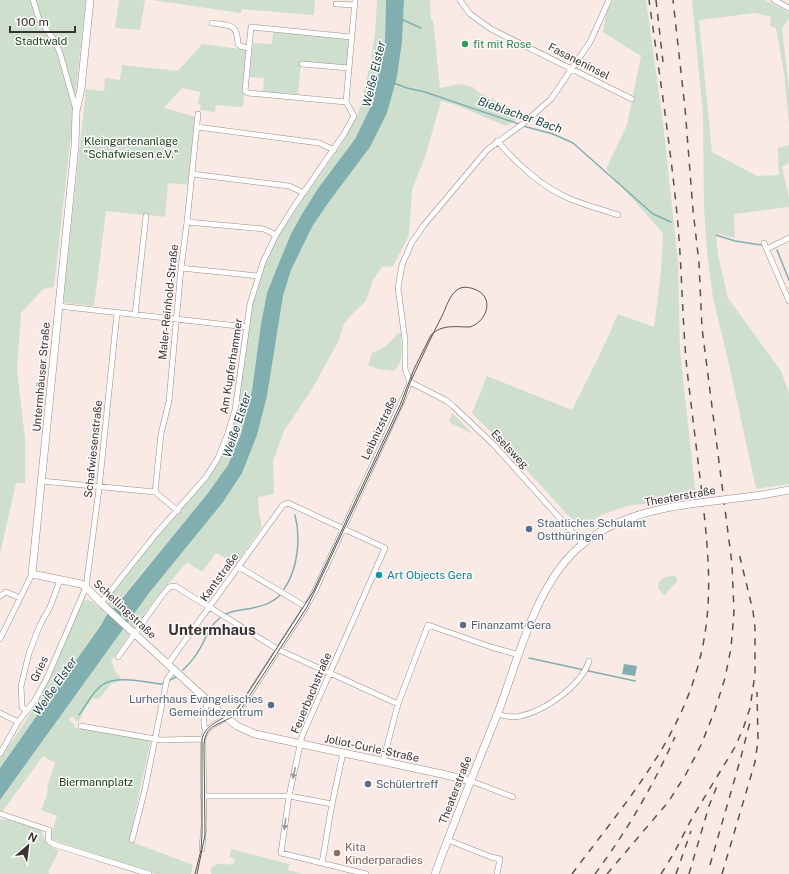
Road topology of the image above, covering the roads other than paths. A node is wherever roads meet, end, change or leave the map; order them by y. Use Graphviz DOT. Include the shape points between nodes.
graph roads {
  1 [pos="33,0"];
  2 [pos="90,0"];
  3 [pos="460,0"];
  4 [pos="609,0"];
  5 [pos="774,0"];
  6 [pos="355,2"];
  7 [pos="336,4"];
  8 [pos="789,8"];
  9 [pos="212,23"];
  10 [pos="352,37"];
  11 [pos="249,48"];
  12 [pos="302,64"];
  13 [pos="349,68"];
  14 [pos="572,69"];
  15 [pos="632,99"];
  16 [pos="346,102"];
  17 [pos="76,111"];
  18 [pos="198,114"];
  19 [pos="197,128"];
  20 [pos="497,142"];
  21 [pos="334,150"];
  22 [pos="192,174"];
  23 [pos="304,193"];
  24 [pos="618,215"];
  25 [pos="146,216"];
  26 [pos="187,222"];
  27 [pos="276,235"];
  28 [pos="789,238"];
  29 [pos="764,243"];
  30 [pos="767,249"];
  31 [pos="181,268"];
  32 [pos="258,276"];
  33 [pos="789,301"];
  34 [pos="58,306"];
  35 [pos="117,313"];
  36 [pos="135,315"];
  37 [pos="177,319"];
  38 [pos="247,327"];
  39 [pos="410,382"];
  40 [pos="41,481"];
  41 [pos="99,486"];
  42 [pos="789,490"];
  43 [pos="155,492"];
  44 [pos="178,511"];
  45 [pos="343,528"];
  46 [pos="583,544"];
  47 [pos="239,567"];
  48 [pos="32,574"];
  49 [pos="60,580"];
  50 [pos="86,587"];
  51 [pos="0,596"];
  52 [pos="20,598"];
  53 [pos="103,605"];
  54 [pos="306,607"];
  55 [pos="209,608"];
  56 [pos="134,632"];
  57 [pos="0,639"];
  58 [pos="278,650"];
  59 [pos="519,655"];
  60 [pos="118,657"];
  61 [pos="589,661"];
  62 [pos="168,664"];
  63 [pos="174,670"];
  64 [pos="330,673"];
  65 [pos="209,701"];
  66 [pos="398,704"];
  67 [pos="27,711"];
  68 [pos="0,713"];
  69 [pos="497,714"];
  70 [pos="227,719"];
  71 [pos="18,722"];
  72 [pos="81,726"];
  73 [pos="206,731"];
  74 [pos="154,739"];
  75 [pos="203,739"];
  76 [pos="301,744"];
  77 [pos="343,753"];
  78 [pos="0,754"];
  79 [pos="382,761"];
  80 [pos="471,781"];
  81 [pos="203,796"];
  82 [pos="289,796"];
  83 [pos="513,797"];
  84 [pos="332,804"];
  85 [pos="1,814"];
  86 [pos="132,840"];
  87 [pos="448,840"];
  88 [pos="202,849"];
  89 [pos="322,863"];
  90 [pos="149,874"];
  91 [pos="366,874"];
  92 [pos="434,874"];
  93 [pos="497,874"];
  1 -- 17 [label="street, Untermhäuser Straße" via="39,19 54,40 60,54"];
  2 -- 17 [label="main road, Untermhäuser Straße" via="81,89"];
  3 -- 14 [label="street, Fasaneninsel" via="470,14 491,29"];
  4 -- 14 [label="street" via="590,42"];
  5 -- 8 [label="street"];
  6 -- 7 [label="street"];
  6 -- 10 [label="street"];
  9 -- 11 [label="street" via="232,27 237,34 238,44"];
  10 -- 11 [label="street" via="251,27"];
  10 -- 13 [label="street"];
  11 -- 16 [label="street" via="245,91 248,93"];
  12 -- 13 [label="street"];
  13 -- 16 [label="street"];
  14 -- 15 [label="street, Fasaneninsel"];
  14 -- 20 [label="street" via="551,99 518,128"];
  16 -- 21 [label="street, Am Kupferhammer" via="354,116"];
  17 -- 34 [label="main road, Untermhäuser Straße" via="75,146"];
  18 -- 19 [label="street, Maler-Reinhold-Straße"];
  19 -- 21 [label="street" via="319,142"];
  19 -- 22 [label="street, Maler-Reinhold-Straße"];
  20 -- 24 [label="street" via="522,168 547,187 568,198"];
  20 -- 39 [label="street" via="477,161 417,233 406,253 398,295 405,340 405,369"];
  21 -- 23 [label="street, Am Kupferhammer"];
  22 -- 23 [label="street" via="289,186"];
  22 -- 26 [label="street, Maler-Reinhold-Straße"];
  23 -- 27 [label="street, Am Kupferhammer"];
  25 -- 36 [label="street"];
  26 -- 27 [label="street" via="264,229"];
  26 -- 31 [label="street, Maler-Reinhold-Straße"];
  27 -- 32 [label="street, Am Kupferhammer"];
  28 -- 30 [label="street"];
  29 -- 30 [label="street"];
  30 -- 33 [label="street"];
  31 -- 32 [label="street"];
  31 -- 37 [label="street, Maler-Reinhold-Straße"];
  32 -- 38 [label="street, Am Kupferhammer"];
  34 -- 35 [label="street"];
  34 -- 40 [label="main road, Untermhäuser Straße"];
  35 -- 36 [label="street"];
  35 -- 41 [label="street, Schafwiesenstraße"];
  36 -- 37 [label="street"];
  37 -- 38 [label="street"];
  37 -- 43 [label="street, Maler-Reinhold-Straße" via="169,400 161,434"];
  38 -- 44 [label="street, Am Kupferhammer" via="235,410 228,433 218,458 206,477"];
  39 -- 45 [label="street, Leibnizstraße"];
  39 -- 46 [label="street, Eselsweg" via="453,406 494,445"];
  40 -- 41 [label="street"];
  40 -- 48 [label="main road, Untermhäuser Straße"];
  41 -- 43 [label="street"];
  41 -- 50 [label="street, Schafwiesenstraße"];
  42 -- 46 [label="main road, Theaterstraße, bridge" via="668,507 632,517 604,530"];
  43 -- 44 [label="street"];
  44 -- 53 [label="street, Am Kupferhammer" via="156,534"];
  45 -- 47 [label="street, Kantstraße" via="288,503 283,505"];
  45 -- 54 [label="street, Leibnizstraße"];
  45 -- 64 [label="street, Feuerbachstraße" via="385,548"];
  46 -- 59 [label="main road, Theaterstraße" via="561,567 550,584 533,617"];
  47 -- 54 [label="street"];
  47 -- 55 [label="street, Kantstraße"];
  48 -- 49 [label="main road, Schellingstraße"];
  48 -- 52 [label="street, Untermhäuser Straße"];
  49 -- 50 [label="main road, Schellingstraße"];
  49 -- 67 [label="street" via="29,653 21,686 22,707"];
  50 -- 53 [label="main road, Schellingstraße"];
  50 -- 67 [label="street, Gries" via="46,678"];
  51 -- 52 [label="street" via="6,592"];
  52 -- 57 [label="street, Untermhäuser Straße"];
  53 -- 56 [label="main road, Schellingstraße"];
  54 -- 58 [label="street, Leibnizstraße"];
  55 -- 56 [label="street" via="175,586 168,587"];
  55 -- 58 [label="street"];
  55 -- 62 [label="street, Kantstraße"];
  56 -- 60 [label="street"];
  56 -- 62 [label="main road, Schellingstraße"];
  58 -- 64 [label="street"];
  58 -- 70 [label="street, Leibnizstraße" via="240,709"];
  59 -- 66 [label="street" via="428,626"];
  59 -- 69 [label="main road, Theaterstraße"];
  61 -- 69 [label="street" via="583,674 556,700 520,717"];
  62 -- 63 [label="main road, Schellingstraße"];
  63 -- 65 [label="main road, Schellingstraße"];
  63 -- 74 [label="street" via="167,679"];
  64 -- 66 [label="street"];
  64 -- 76 [label="street, Feuerbachstraße" via="302,736"];
  65 -- 70 [label="main road, Schellingstraße"];
  65 -- 73 [label="street" via="204,717"];
  66 -- 79 [label="street"];
  67 -- 71 [label="street, Gries"];
  68 -- 71 [label="street"];
  69 -- 80 [label="main road, Theaterstraße"];
  70 -- 73 [label="street, Leibnizstraße"];
  70 -- 76 [label="main road, Joliot-Curie-Straße" via="255,734"];
  71 -- 78 [label="street, Gries"];
  72 -- 74 [label="street"];
  73 -- 75 [label="street"];
  74 -- 75 [label="street"];
  74 -- 86 [label="street"];
  75 -- 81 [label="street"];
  76 -- 77 [label="main road, Joliot-Curie-Straße"];
  76 -- 82 [label="street, Feuerbachstraße, one-way"];
  77 -- 79 [label="main road, Joliot-Curie-Straße"];
  77 -- 84 [label="street"];
  79 -- 80 [label="main road, Joliot-Curie-Straße"];
  80 -- 83 [label="street, Joliot-Curie-Straße"];
  80 -- 87 [label="main road, Theaterstraße"];
  81 -- 82 [label="street"];
  81 -- 88 [label="street"];
  82 -- 84 [label="street"];
  82 -- 89 [label="street, Feuerbachstraße, one-way" via="281,853"];
  84 -- 89 [label="street"];
  85 -- 90 [label="street" via="49,830 48,840 53,844"];
  87 -- 92 [label="main road, Theaterstraße"];
  87 -- 93 [label="street" via="500,859"];
  89 -- 91 [label="street"];
}
